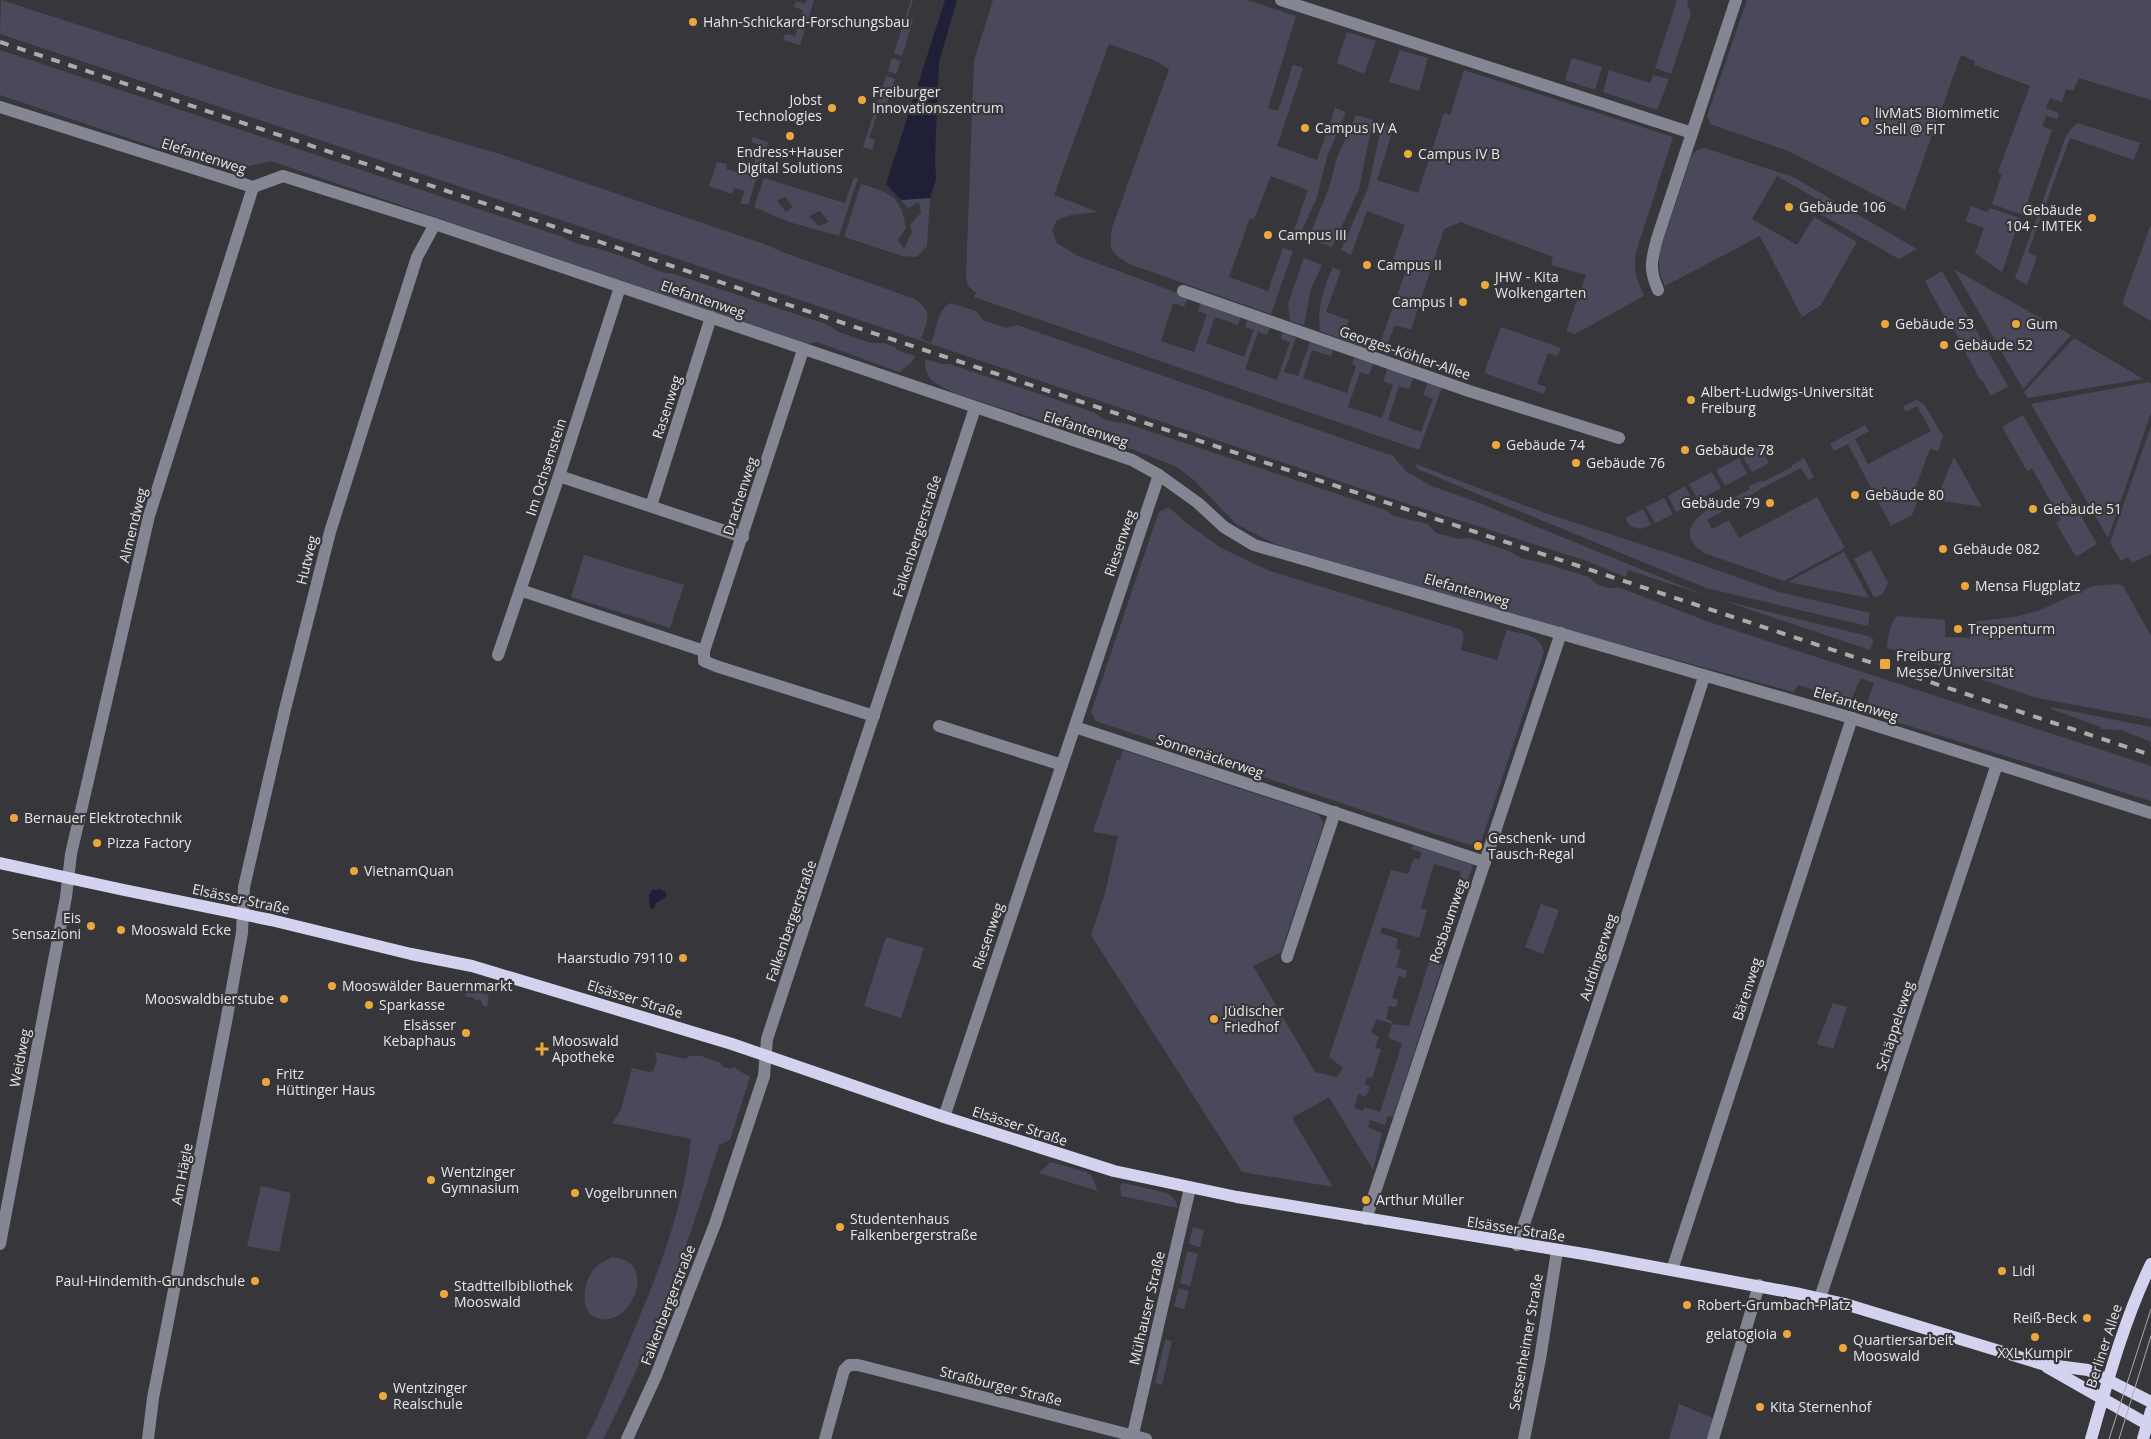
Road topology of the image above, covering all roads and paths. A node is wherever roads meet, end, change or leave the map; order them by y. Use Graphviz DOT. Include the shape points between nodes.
graph roads {
  1 [pos="1281,0"];
  2 [pos="1736,0"];
  3 [pos="1,110"];
  4 [pos="1692,133"];
  5 [pos="253,187"];
  6 [pos="435,224"];
  7 [pos="620,287"];
  8 [pos="1658,290"];
  9 [pos="1183,291"];
  10 [pos="711,317"];
  11 [pos="804,350"];
  12 [pos="975,408"];
  13 [pos="1619,438"];
  14 [pos="1159,474"];
  15 [pos="559,476"];
  16 [pos="651,506"];
  17 [pos="743,537"];
  18 [pos="520,590"];
  19 [pos="1561,632"];
  20 [pos="704,651"];
  21 [pos="498,655"];
  22 [pos="1704,676"];
  23 [pos="874,716"];
  24 [pos="1852,718"];
  25 [pos="939,726"];
  26 [pos="1075,727"];
  27 [pos="1997,764"];
  28 [pos="1062,765"];
  29 [pos="1335,812"];
  30 [pos="2151,813"];
  31 [pos="1485,862"];
  32 [pos="0,863"];
  33 [pos="68,877"];
  34 [pos="243,914"];
  35 [pos="1287,957"];
  36 [pos="766,1056"];
  37 [pos="944,1117"];
  38 [pos="1190,1188"];
  39 [pos="1366,1219"];
  40 [pos="0,1244"];
  41 [pos="1517,1245"];
  42 [pos="1557,1251"];
  43 [pos="2151,1264"];
  44 [pos="1672,1270"];
  45 [pos="1759,1285"];
  46 [pos="1820,1298"];
  47 [pos="2043,1364"];
  48 [pos="2108,1381"];
  49 [pos="2102,1399"];
  50 [pos="2151,1402"];
  51 [pos="2151,1411"];
  52 [pos="2149,1425"];
  53 [pos="1133,1434"];
  54 [pos="148,1439"];
  55 [pos="627,1439"];
  56 [pos="825,1439"];
  57 [pos="1146,1439"];
  58 [pos="1524,1439"];
  59 [pos="1713,1439"];
  60 [pos="2091,1439"];
  61 [pos="2143,1439"];
  1 -- 4 [label="street"];
  2 -- 4 [label="street"];
  3 -- 5 [label="street, Elefantenweg"];
  4 -- 8 [label="street" via="1651,262"];
  5 -- 6 [label="street, Elefantenweg" via="283,176"];
  5 -- 33 [label="street, Almendweg" via="149,516"];
  6 -- 7 [label="street, Elefantenweg"];
  6 -- 34 [label="street, Hutweg" via="417,257 330,532 244,887"];
  7 -- 10 [label="street, Elefantenweg"];
  7 -- 15 [label="street, Im Ochsenstein"];
  9 -- 13 [label="street, Georges-Köhler-Allee" via="1469,391"];
  10 -- 11 [label="street, Elefantenweg"];
  10 -- 16 [label="street, Rasenweg"];
  11 -- 12 [label="street, Elefantenweg"];
  11 -- 17 [label="street, Drachenweg"];
  12 -- 14 [label="street, Elefantenweg" via="1132,460"];
  12 -- 23 [label="street, Falkenbergerstraße"];
  14 -- 19 [label="street, Elefantenweg" via="1224,527 1254,545"];
  14 -- 26 [label="street, Riesenweg"];
  15 -- 16 [label="street"];
  15 -- 18 [label="street, Im Ochsenstein"];
  16 -- 17 [label="street"];
  17 -- 20 [label="street, Drachenweg"];
  18 -- 20 [label="street"];
  18 -- 21 [label="street, Im Ochsenstein"];
  19 -- 22 [label="street, Elefantenweg"];
  19 -- 31 [label="street, Rosbaumweg"];
  20 -- 23 [label="street" via="704,661 716,666"];
  22 -- 24 [label="street, Elefantenweg"];
  22 -- 41 [label="street, Aufdingerweg"];
  23 -- 36 [label="street, Falkenbergerstraße" via="775,1013 767,1039"];
  24 -- 27 [label="street, Elefantenweg"];
  24 -- 44 [label="street, Bärenweg"];
  25 -- 28 [label="street"];
  26 -- 28 [label="street, Riesenweg"];
  26 -- 29 [label="street, Sonnenäckerweg"];
  27 -- 30 [label="street, Elefantenweg"];
  27 -- 46 [label="street, Schäppeleweg"];
  28 -- 37 [label="street, Riesenweg"];
  29 -- 31 [label="street, Sonnenäckerweg"];
  29 -- 35 [label="street"];
  31 -- 39 [label="street, Rosbaumweg"];
  32 -- 33 [label="main road, Elsässer Straße"];
  33 -- 34 [label="main road, Elsässer Straße"];
  33 -- 40 [label="street, Weidweg"];
  34 -- 36 [label="main road, Elsässer Straße" via="472,966"];
  34 -- 54 [label="street, Am Hägle" via="226,1022"];
  36 -- 37 [label="main road, Elsässer Straße"];
  36 -- 55 [label="street, Falkenbergerstraße" via="764,1076 715,1224 656,1376"];
  37 -- 38 [label="main road, Elsässer Straße" via="1114,1171"];
  38 -- 39 [label="main road, Elsässer Straße"];
  38 -- 53 [label="street, Mülhauser Straße"];
  39 -- 41 [label="main road, Elsässer Straße"];
  41 -- 42 [label="main road, Elsässer Straße"];
  42 -- 44 [label="main road, Elsässer Straße"];
  42 -- 58 [label="street, Sessenheimer Straße"];
  43 -- 48 [label="main road, Berliner Allee"];
  44 -- 45 [label="main road, Elsässer Straße"];
  45 -- 46 [label="main road, Elsässer Straße"];
  45 -- 59 [label="street"];
  46 -- 47 [label="main road, Elsässer Straße"];
  47 -- 48 [label="main road, Elsässer Straße" via="2088,1370"];
  47 -- 49 [label="main road, Elsässer Straße"];
  48 -- 49 [label="main road, Berliner Allee"];
  48 -- 50 [label="main road, Elsässer Straße"];
  49 -- 52 [label="main road, Elsässer Straße"];
  49 -- 60 [label="main road, Berliner Allee"];
  51 -- 52 [label="main road"];
  52 -- 61 [label="main road"];
  53 -- 56 [label="street, Straßburger Straße" via="849,1365 844,1370"];
  53 -- 57 [label="street, Straßburger Straße"];
}
